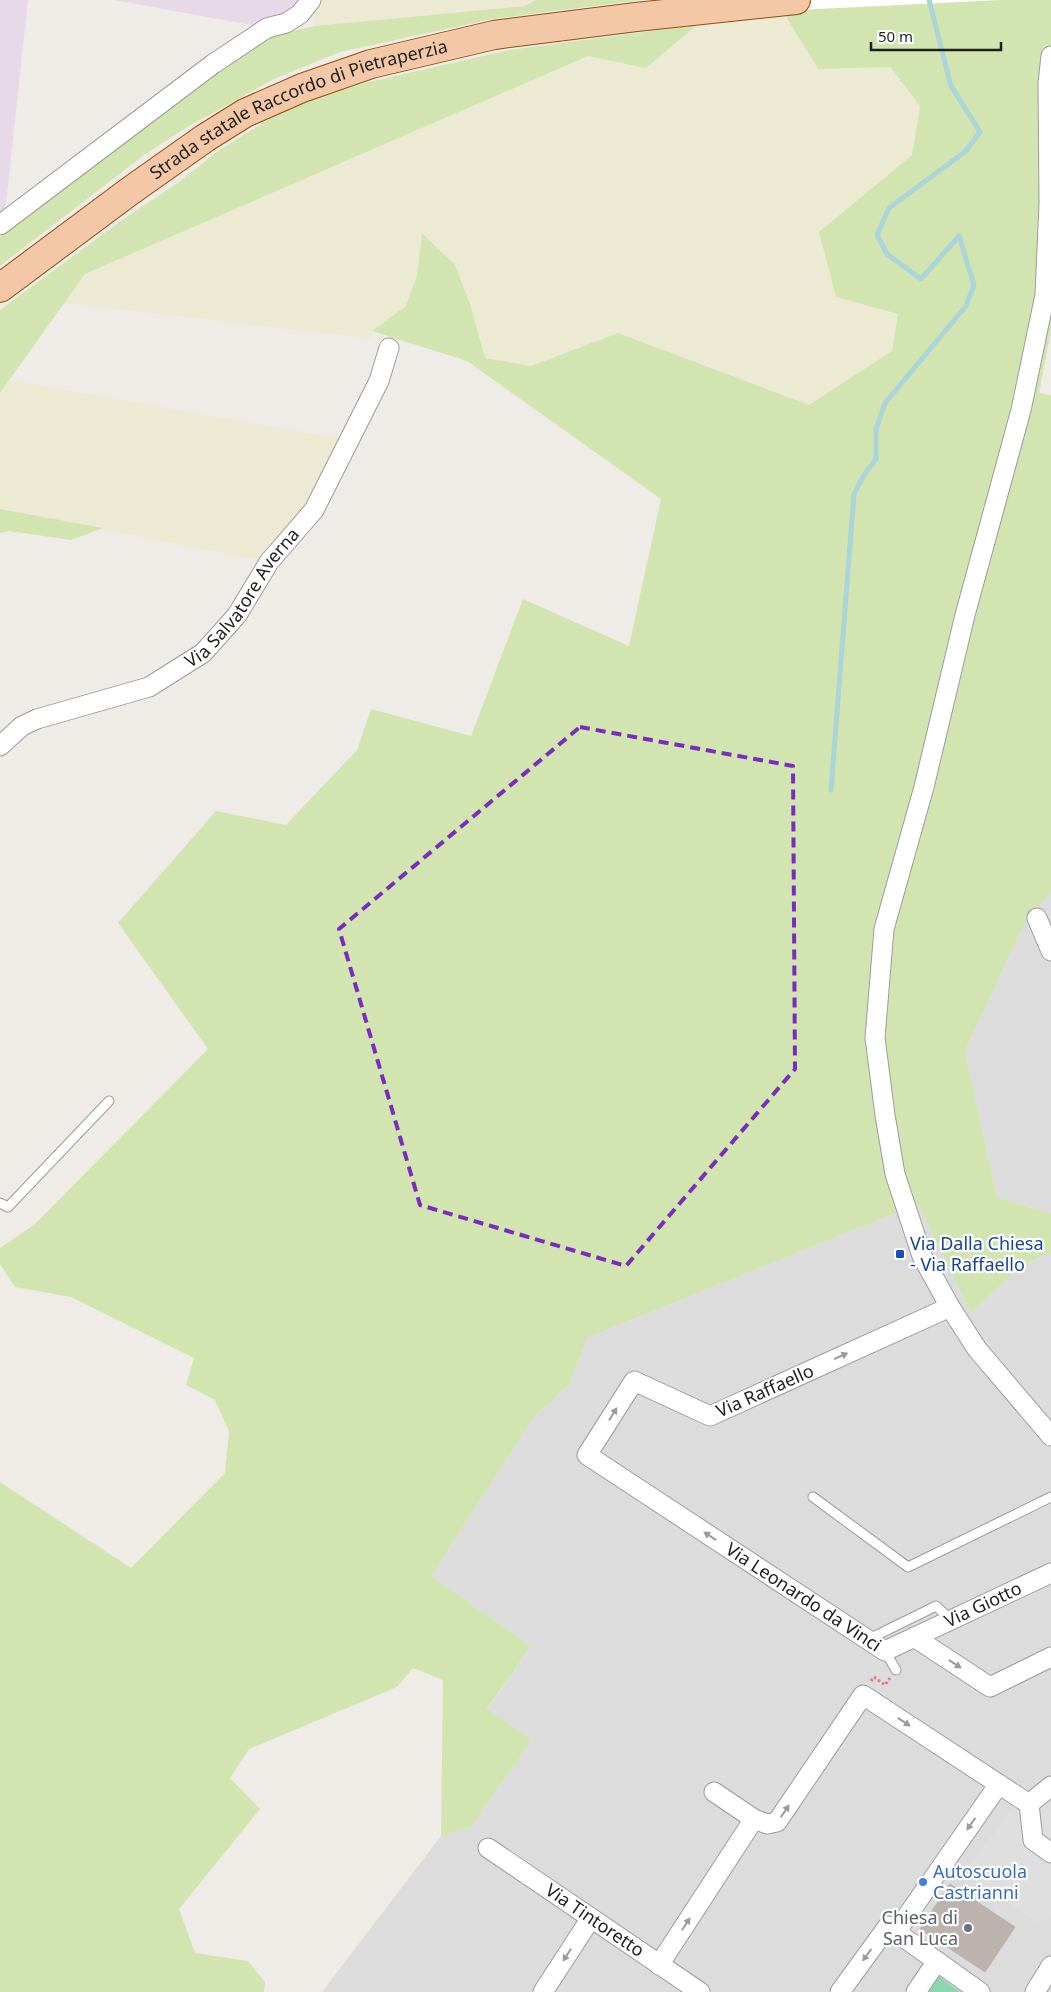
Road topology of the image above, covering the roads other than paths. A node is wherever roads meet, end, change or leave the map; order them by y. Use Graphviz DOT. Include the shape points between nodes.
graph roads {
  1 [pos="311,0"];
  2 [pos="796,0"];
  3 [pos="1051,56"];
  4 [pos="0,225"];
  5 [pos="0,288"];
  6 [pos="389,348"];
  7 [pos="0,746"];
  8 [pos="1037,918"];
  9 [pos="1051,951"];
  10 [pos="109,1101"];
  11 [pos="0,1203"];
  12 [pos="950,1307"];
  13 [pos="1051,1436"];
  14 [pos="587,1455"];
  15 [pos="812,1497"];
  16 [pos="1051,1497"];
  17 [pos="1051,1573"];
  18 [pos="951,1620"];
  19 [pos="914,1637"];
  20 [pos="867,1640"];
  21 [pos="885,1651"];
  22 [pos="1051,1657"];
  23 [pos="896,1670"];
  24 [pos="999,1784"];
  25 [pos="1051,1786"];
  26 [pos="714,1792"];
  27 [pos="1029,1804"];
  28 [pos="754,1819"];
  29 [pos="488,1848"];
  30 [pos="1051,1853"];
  31 [pos="591,1918"];
  32 [pos="896,1932"];
  33 [pos="937,1961"];
  34 [pos="659,1965"];
  35 [pos="1051,1966"];
  36 [pos="676,1985"];
  37 [pos="543,1992"];
  38 [pos="700,1992"];
  39 [pos="840,1992"];
  40 [pos="916,1992"];
  41 [pos="980,1992"];
  42 [pos="1036,1992"];
  1 -- 4 [label="street" via="300,14 286,23 268,28 213,64"];
  2 -- 5 [label="main road, Strada statale Raccordo di Pietraperzia" via="494,35 371,64 302,88 245,113 205,138"];
  3 -- 12 [label="street" via="1045,295 1021,410 884,929 875,1038 895,1174 922,1256"];
  6 -- 7 [label="street, Via Salvatore Averna" via="379,381 314,510 269,562 237,615 203,653 148,687 37,719 22,726"];
  8 -- 9 [label="street"];
  10 -- 11 [label="lane" via="8,1207"];
  12 -- 13 [label="street" via="994,1371"];
  14 -- 12 [label="street, Via Raffaello, one-way" via="634,1381 710,1416"];
  20 -- 14 [label="street, Via Leonardo da Vinci, one-way"];
  15 -- 16 [label="lane" via="908,1567"];
  17 -- 18 [label="street, Via Giotto"];
  18 -- 19 [label="street, Via Giotto"];
  18 -- 20 [label="lane" via="936,1606"];
  19 -- 21 [label="street, Via Leonardo da Vinci"];
  19 -- 22 [label="street, one-way" via="990,1687"];
  20 -- 21 [label="street, Via Leonardo da Vinci"];
  21 -- 23 [label="lane"];
  24 -- 27 [label="street"];
  28 -- 24 [label="street, one-way" via="767,1824 777,1822 863,1695"];
  24 -- 32 [label="street, one-way"];
  25 -- 27 [label="street"];
  26 -- 28 [label="street"];
  27 -- 30 [label="street" via="1033,1840"];
  34 -- 28 [label="street, one-way"];
  29 -- 31 [label="street, Via Tintoretto"];
  31 -- 34 [label="street, Via Tintoretto"];
  31 -- 37 [label="street, one-way"];
  32 -- 33 [label="street"];
  32 -- 39 [label="street, one-way" via="888,1926"];
  33 -- 40 [label="street"];
  33 -- 41 [label="street"];
  34 -- 36 [label="street, Via Tintoretto"];
  35 -- 42 [label="street"];
  36 -- 38 [label="street, Via Tintoretto"];
}
